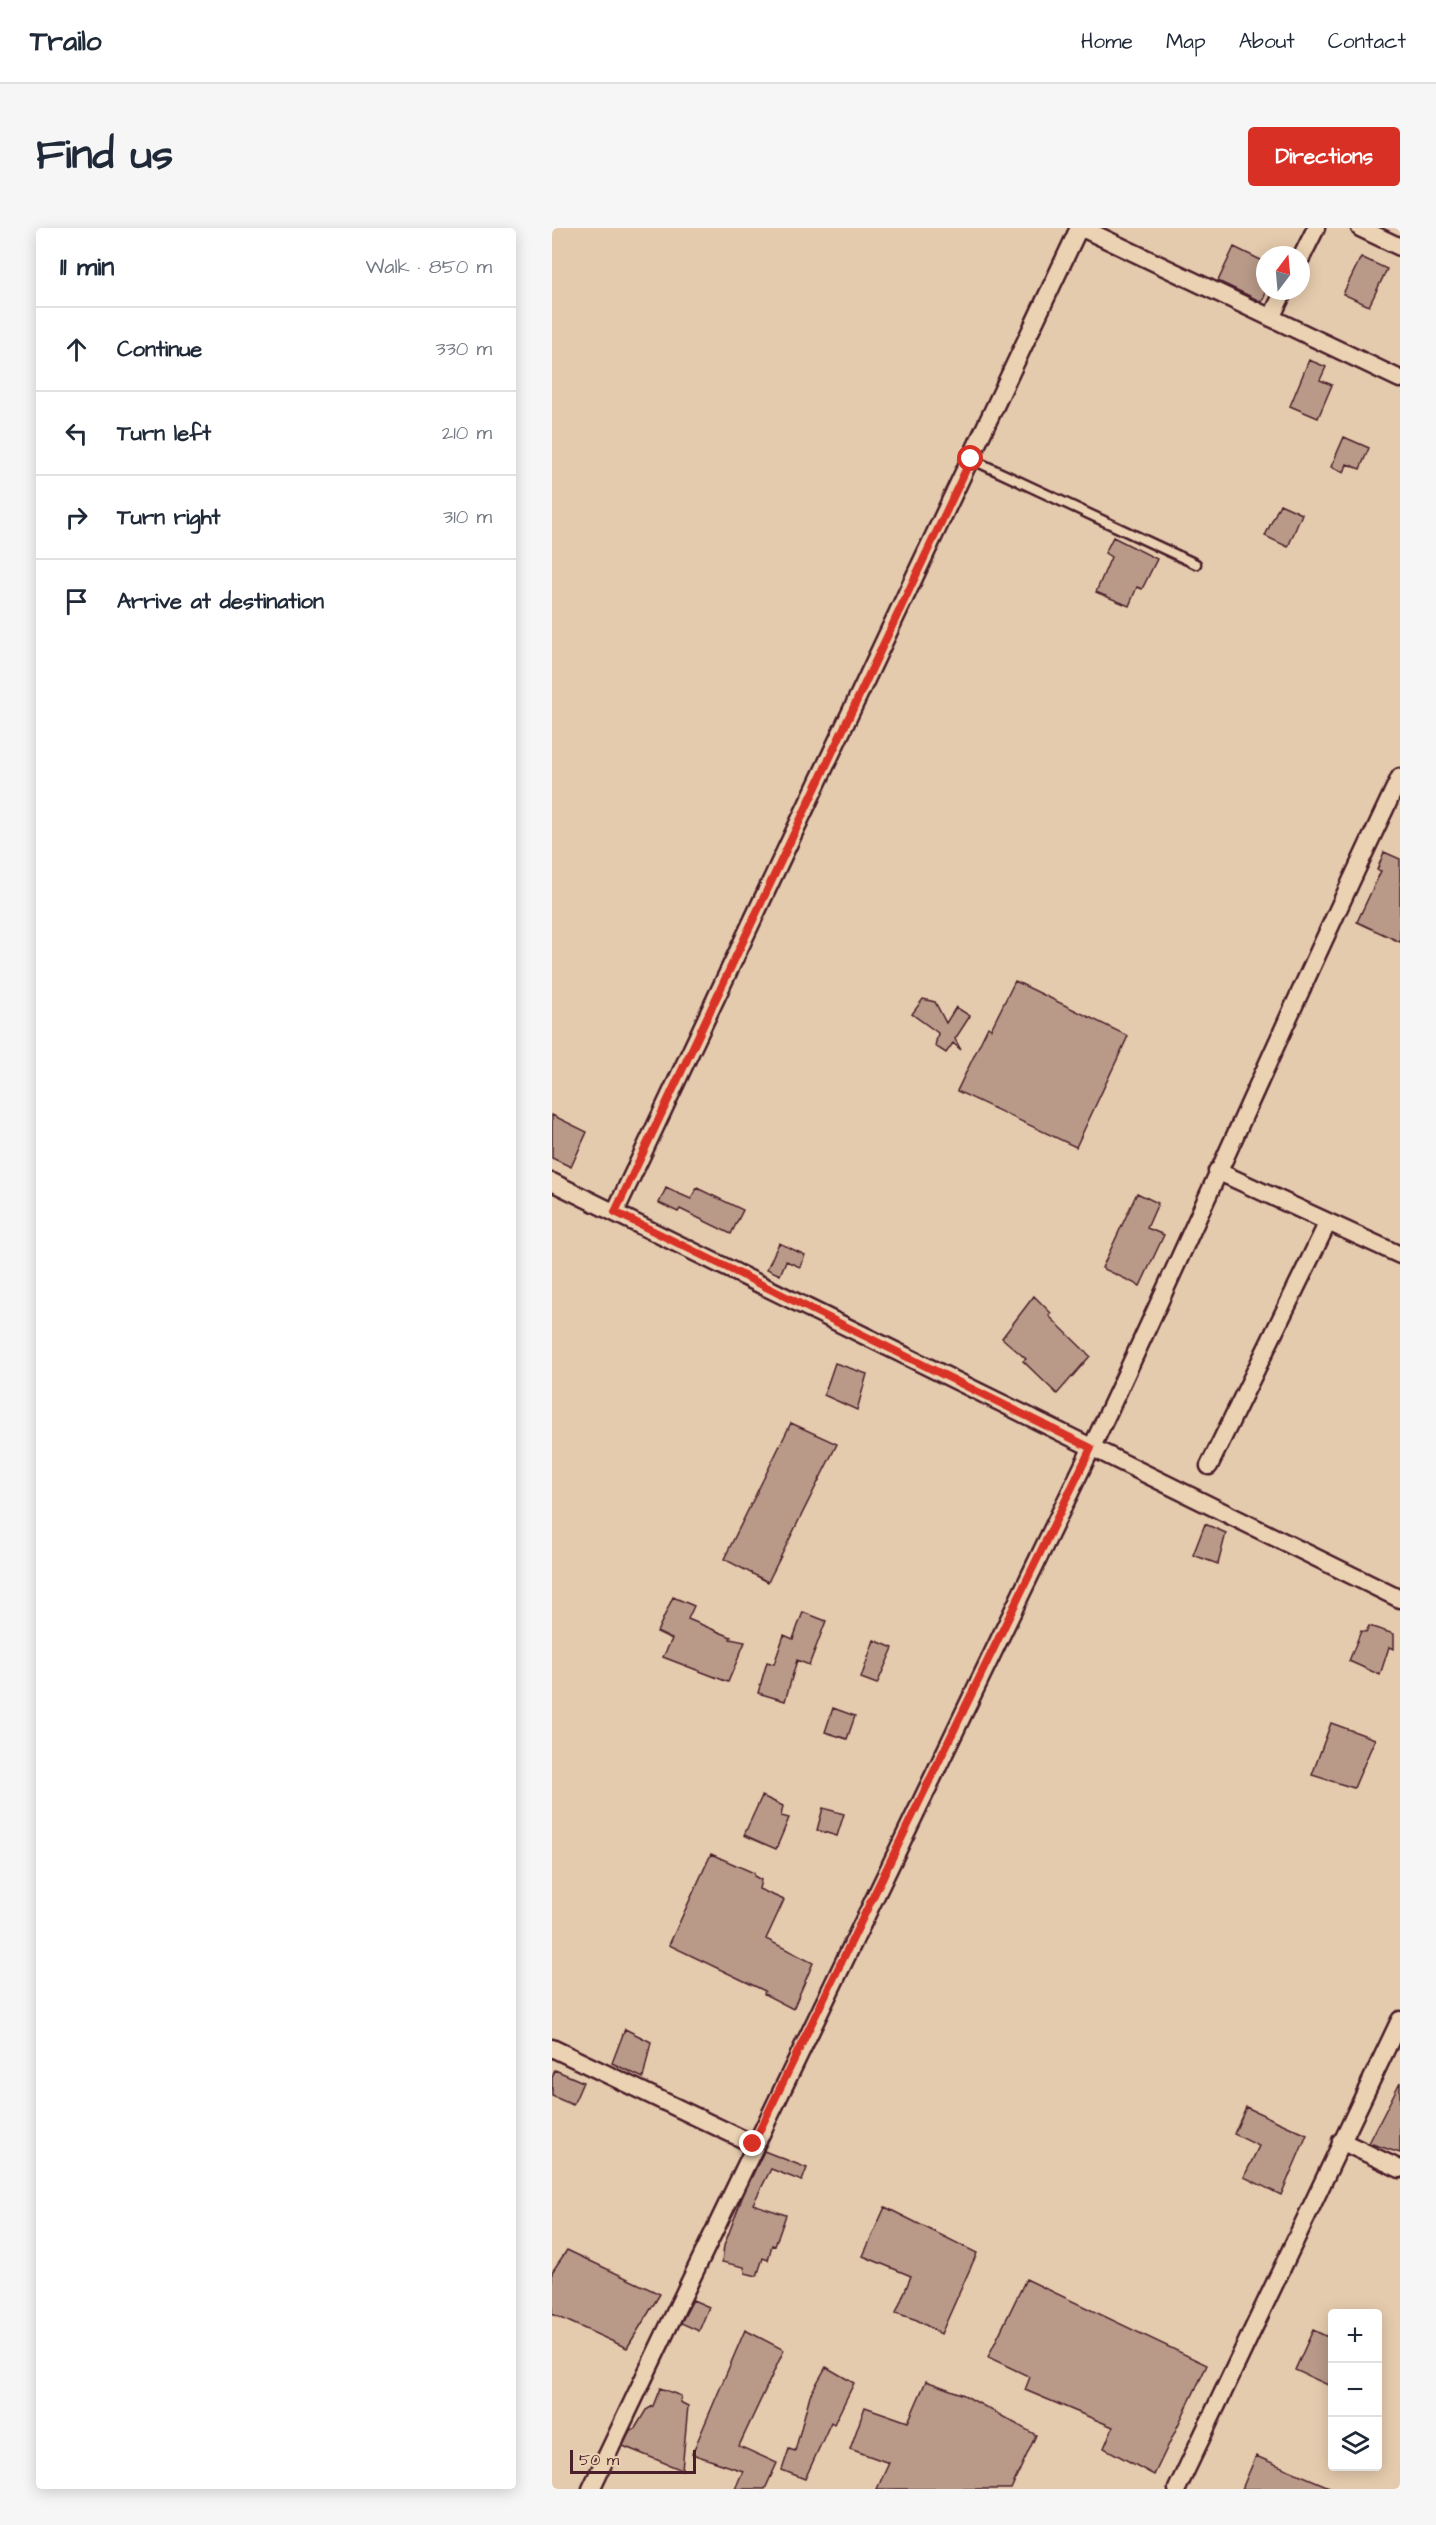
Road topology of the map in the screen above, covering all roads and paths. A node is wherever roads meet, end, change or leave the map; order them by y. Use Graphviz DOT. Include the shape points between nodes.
graph roads {
  1 [pos="1081,228"];
  2 [pos="1316,228"];
  3 [pos="1360,228"];
  4 [pos="1307,246"];
  5 [pos="1400,247"];
  6 [pos="1280,300"];
  7 [pos="1271,318"];
  8 [pos="1400,379"];
  9 [pos="971,459"];
  10 [pos="1196,564"];
  11 [pos="1400,777"];
  12 [pos="1217,1171"];
  13 [pos="552,1182"];
  14 [pos="615,1212"];
  15 [pos="1328,1222"];
  16 [pos="1400,1256"];
  17 [pos="1091,1448"];
  18 [pos="1209,1466"];
  19 [pos="1400,1599"];
  20 [pos="1400,2020"];
  21 [pos="552,2048"];
  22 [pos="1341,2141"];
  23 [pos="753,2144"];
  24 [pos="1400,2169"];
  25 [pos="591,2489"];
  26 [pos="1177,2489"];
  1 -- 7 [label="street"];
  1 -- 9 [label="street"];
  2 -- 4 [label="street"];
  3 -- 5 [label="street"];
  6 -- 7 [label="street"];
  7 -- 8 [label="street"];
  9 -- 10 [label="lane"];
  9 -- 14 [label="street"];
  11 -- 12 [label="street"];
  12 -- 15 [label="street"];
  12 -- 17 [label="street"];
  13 -- 14 [label="street"];
  14 -- 17 [label="street"];
  15 -- 16 [label="street"];
  15 -- 18 [label="street"];
  17 -- 19 [label="street"];
  17 -- 23 [label="street"];
  20 -- 22 [label="street"];
  21 -- 23 [label="street"];
  22 -- 24 [label="street"];
  22 -- 26 [label="street"];
  23 -- 25 [label="street"];
}
